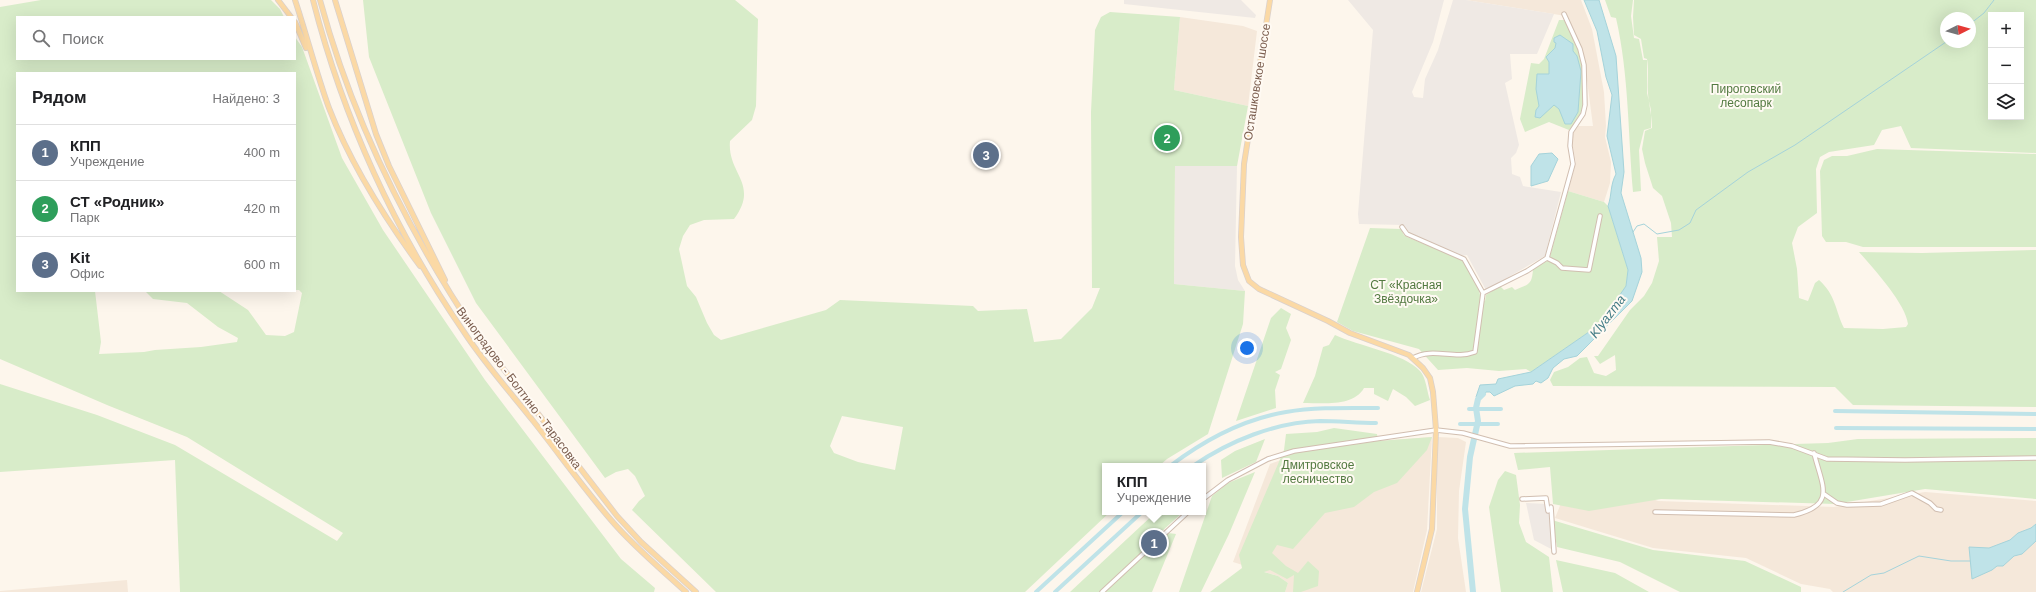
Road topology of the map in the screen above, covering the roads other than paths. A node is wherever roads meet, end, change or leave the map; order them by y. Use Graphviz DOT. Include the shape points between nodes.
graph roads {
  1 [pos="278,0"];
  2 [pos="295,0"];
  3 [pos="321,0"];
  4 [pos="335,0"];
  5 [pos="1270,0"];
  6 [pos="313,1"];
  7 [pos="1564,14"];
  8 [pos="290,16"];
  9 [pos="296,24"];
  10 [pos="313,64"];
  11 [pos="1600,216"];
  12 [pos="1402,227"];
  13 [pos="1547,258"];
  14 [pos="435,287"];
  15 [pos="1484,293"];
  16 [pos="458,307"];
  17 [pos="1414,358"];
  18 [pos="1436,430"];
  19 [pos="1814,453"];
  20 [pos="2036,458"];
  21 [pos="1824,494"];
  22 [pos="1206,496"];
  23 [pos="1522,499"];
  24 [pos="1551,506"];
  25 [pos="1941,510"];
  26 [pos="1548,511"];
  27 [pos="1655,512"];
  28 [pos="1184,515"];
  29 [pos="1554,552"];
  30 [pos="686,592"];
  31 [pos="696,592"];
  32 [pos="1102,592"];
  33 [pos="1417,592"];
  1 -- 8 [label="main road"];
  2 -- 10 [label="main road"];
  3 -- 16 [label="main road, Виноградово - Болтино - Тарасовка" via="338,60 374,153 411,227"];
  4 -- 16 [label="main road" via="358,79 389,166"];
  5 -- 17 [label="main road, Осташковское шоссе" via="1244,164 1241,237 1243,266 1249,281 1259,289 1350,333"];
  6 -- 14 [label="main road, Виноградово - Болтино - Тарасовка" via="343,97 366,155 395,216"];
  7 -- 13 [label="street" via="1580,49 1584,65 1585,105 1571,132 1573,164"];
  9 -- 10 [label="main road"];
  10 -- 14 [label="main road" via="329,109 352,160 397,234"];
  11 -- 13 [label="street" via="1589,270 1562,268"];
  12 -- 15 [label="street" via="1407,234 1464,259"];
  13 -- 15 [label="street"];
  14 -- 30 [label="main road, Виноградово - Болтино - Тарасовка" via="465,334 612,521"];
  15 -- 17 [label="street" via="1475,352 1466,355 1426,353"];
  16 -- 31 [label="main road, Виноградово - Болтино - Тарасовка" via="617,516 641,542"];
  17 -- 18 [label="main road" via="1430,378"];
  18 -- 19 [label="street" via="1510,446 1769,442"];
  18 -- 22 [label="street" via="1294,451 1268,459 1228,480"];
  18 -- 33 [label="main road" via="1432,529"];
  19 -- 20 [label="street" via="1827,459"];
  19 -- 21 [label="street"];
  21 -- 25 [label="street" via="1837,503 1847,505 1881,504 1912,493"];
  21 -- 27 [label="street" via="1820,504 1809,511 1794,514"];
  23 -- 26 [label="street" via="1546,498"];
  24 -- 29 [label="street"];
  28 -- 32 [label="street"];
}
